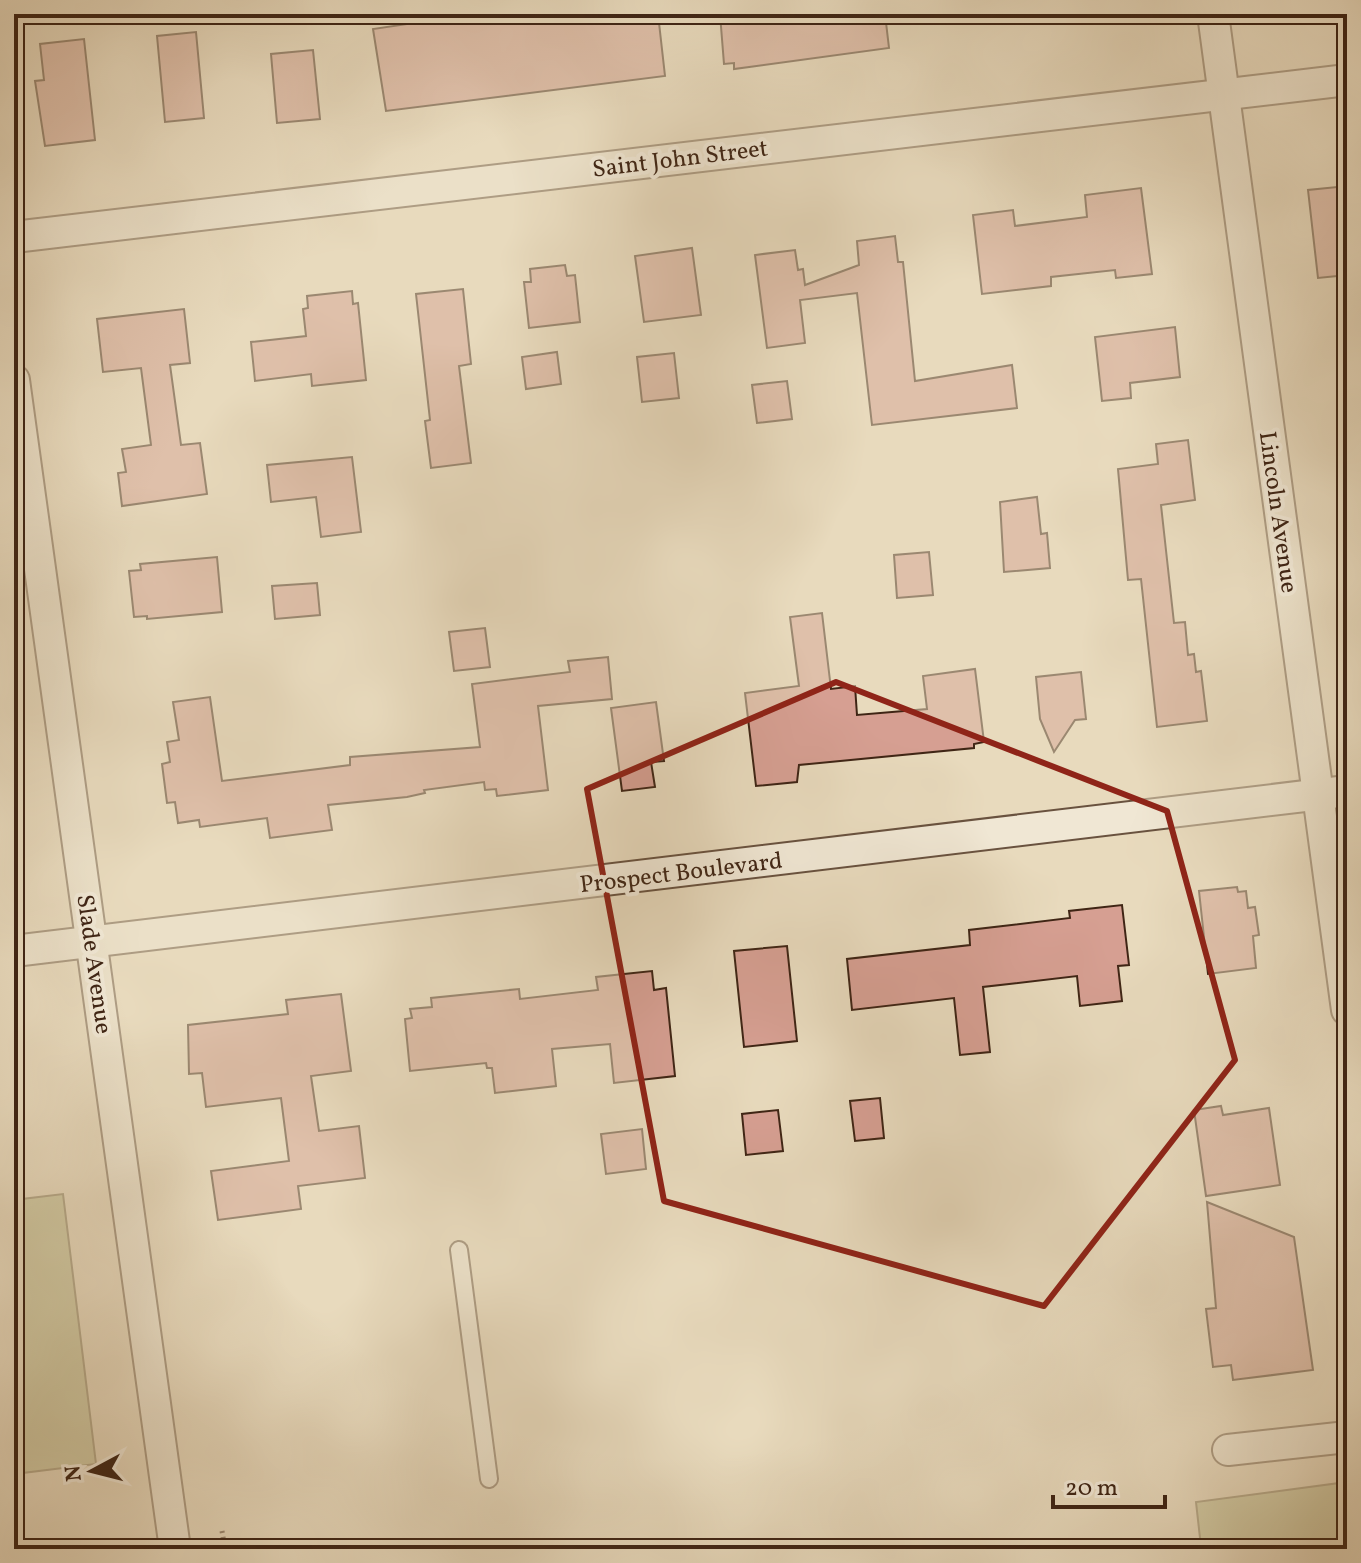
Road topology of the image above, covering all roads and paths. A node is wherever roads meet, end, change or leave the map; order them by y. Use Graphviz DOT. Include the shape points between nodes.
graph roads {
  1 [pos="1213,14"];
  2 [pos="1347,80"];
  3 [pos="1224,95"];
  4 [pos="14,237"];
  5 [pos="14,380"];
  6 [pos="1347,791"];
  7 [pos="1317,795"];
  8 [pos="92,943"];
  9 [pos="14,951"];
  10 [pos="1347,1010"];
  11 [pos="459,1250"];
  12 [pos="1347,1437"];
  13 [pos="1228,1450"];
  14 [pos="489,1479"];
  15 [pos="222,1531"];
  16 [pos="175,1549"];
  17 [pos="225,1549"];
  1 -- 3 [label="street, Lincoln Avenue"];
  2 -- 3 [label="street, Saint John Street"];
  3 -- 4 [label="street, Saint John Street"];
  3 -- 7 [label="street, Lincoln Avenue"];
  5 -- 8 [label="street, Slade Avenue"];
  6 -- 7 [label="street, Prospect Boulevard"];
  7 -- 8 [label="street, Prospect Boulevard"];
  7 -- 10 [label="street, Lincoln Avenue"];
  8 -- 9 [label="street, Prospect Boulevard"];
  8 -- 16 [label="street, Slade Avenue"];
  11 -- 14 [label="lane"];
  12 -- 13 [label="street"];
  15 -- 17 [label="path"];
}
